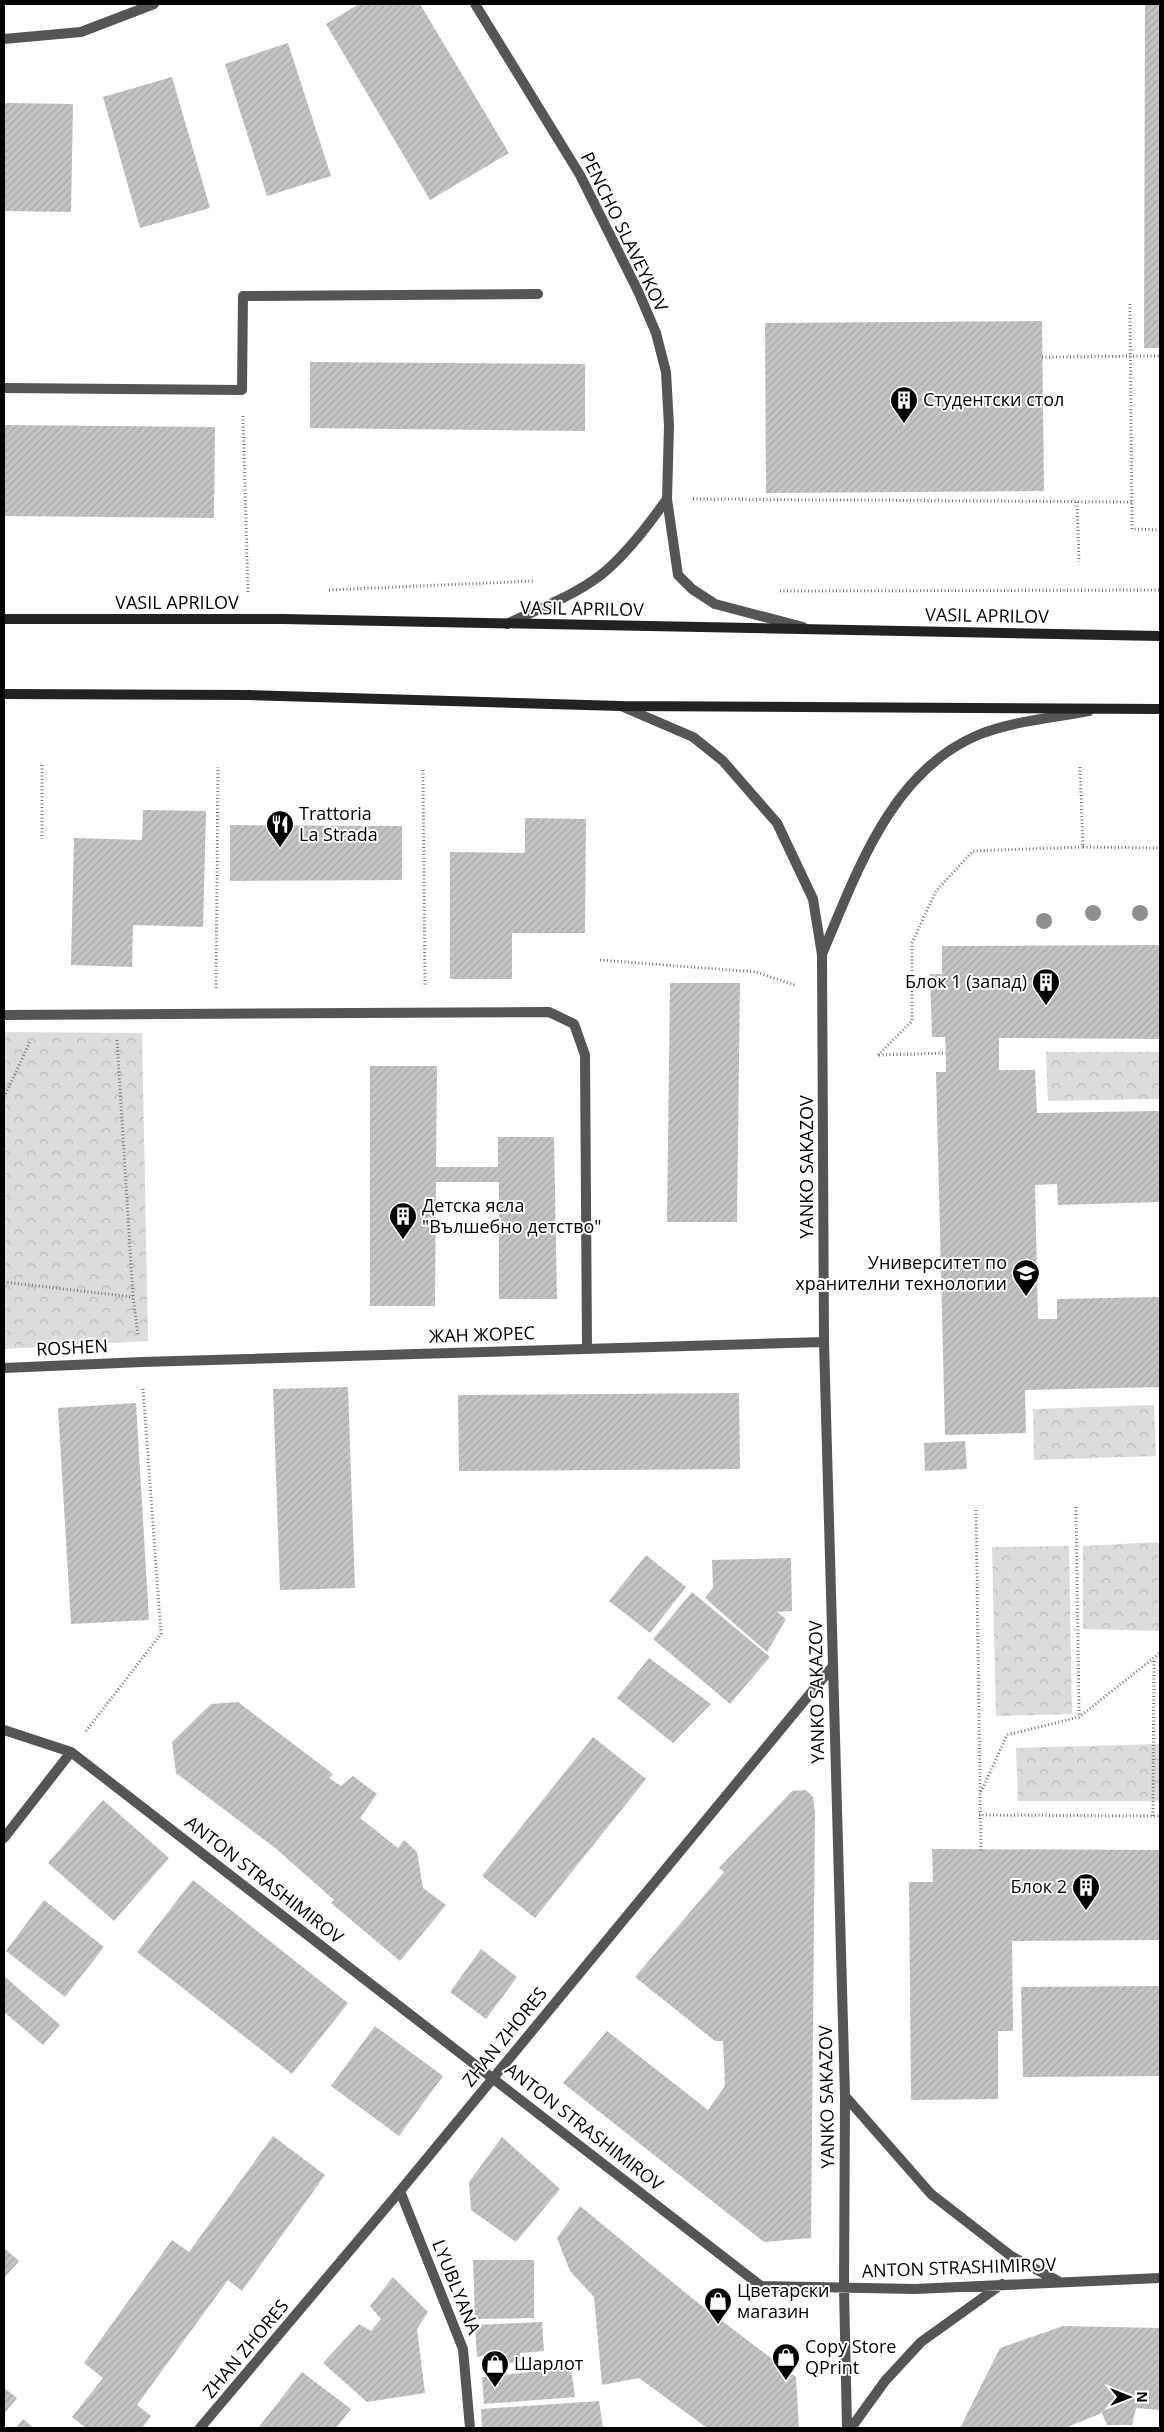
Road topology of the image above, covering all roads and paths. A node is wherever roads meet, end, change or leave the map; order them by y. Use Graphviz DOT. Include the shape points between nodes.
graph roads {
  1 [pos="154,4"];
  2 [pos="475,4"];
  3 [pos="4,39"];
  4 [pos="538,294"];
  5 [pos="1130,304"];
  6 [pos="1160,356"];
  7 [pos="1042,358"];
  8 [pos="4,388"];
  9 [pos="242,390"];
  10 [pos="667,499"];
  11 [pos="1077,502"];
  12 [pos="1132,502"];
  13 [pos="1160,530"];
  14 [pos="1078,562"];
  15 [pos="536,581"];
  16 [pos="1160,590"];
  17 [pos="328,591"];
  18 [pos="776,591"];
  19 [pos="238,594"];
  20 [pos="4,619"];
  21 [pos="505,625"];
  22 [pos="809,628"];
  23 [pos="1160,636"];
  24 [pos="4,694"];
  25 [pos="620,706"];
  26 [pos="1108,708"];
  27 [pos="1160,710"];
  28 [pos="42,765"];
  29 [pos="218,767"];
  30 [pos="1080,767"];
  31 [pos="423,770"];
  32 [pos="42,839"];
  33 [pos="1083,847"];
  34 [pos="1160,848"];
  35 [pos="822,955"];
  36 [pos="600,960"];
  37 [pos="822,994"];
  38 [pos="425,1012"];
  39 [pos="42,1014"];
  40 [pos="116,1014"];
  41 [pos="216,1014"];
  42 [pos="4,1015"];
  43 [pos="946,1053"];
  44 [pos="4,1097"];
  45 [pos="4,1282"];
  46 [pos="133,1297"];
  47 [pos="824,1342"];
  48 [pos="587,1348"];
  49 [pos="142,1362"];
  50 [pos="4,1368"];
  51 [pos="1076,1507"];
  52 [pos="976,1510"];
  53 [pos="1160,1653"];
  54 [pos="1154,1658"];
  55 [pos="833,1666"];
  56 [pos="1078,1717"];
  57 [pos="4,1730"];
  58 [pos="70,1752"];
  59 [pos="980,1795"];
  60 [pos="980,1815"];
  61 [pos="1153,1816"];
  62 [pos="1160,1816"];
  63 [pos="4,1838"];
  64 [pos="981,1851"];
  65 [pos="493,2077"];
  66 [pos="845,2096"];
  67 [pos="400,2191"];
  68 [pos="1160,2278"];
  69 [pos="1059,2281"];
  70 [pos="1002,2284"];
  71 [pos="844,2288"];
  72 [pos="200,2428"];
  73 [pos="470,2428"];
  74 [pos="847,2428"];
  75 [pos="851,2428"];
  1 -- 3 [label="street" via="82,32"];
  2 -- 10 [label="street, PENCHO SLAVEYKOV" via="580,174 656,333 667,381 670,426"];
  4 -- 9 [label="street" via="243,296"];
  5 -- 12 [label="path"];
  6 -- 7 [label="path, bridge"];
  8 -- 9 [label="street"];
  9 -- 19 [label="path" via="248,594"];
  10 -- 11 [label="path"];
  10 -- 21 [label="street" via="641,535 607,569 569,595"];
  10 -- 22 [label="street, PENCHO SLAVEYKOV" via="678,575 692,589 715,604"];
  11 -- 12 [label="path"];
  11 -- 14 [label="path"];
  12 -- 13 [label="path" via="1132,529"];
  15 -- 17 [label="path"];
  16 -- 18 [label="path"];
  20 -- 21 [label="main road, VASIL APRILOV" via="283,619"];
  21 -- 22 [label="main road, VASIL APRILOV"];
  22 -- 23 [label="main road, VASIL APRILOV"];
  24 -- 25 [label="main road" via="250,695"];
  25 -- 26 [label="main road"];
  25 -- 35 [label="street, YANKO SAKAZOV" via="693,737 723,762 777,823 813,899"];
  26 -- 27 [label="main road"];
  26 -- 35 [label="street, YANKO SAKAZOV" via="1007,726 956,746 932,762 881,826"];
  28 -- 32 [label="path"];
  29 -- 41 [label="path"];
  30 -- 33 [label="path"];
  31 -- 38 [label="path"];
  33 -- 34 [label="path"];
  33 -- 43 [label="path" via="973,851 936,891 912,943 912,1021 878,1055"];
  35 -- 37 [label="street, YANKO SAKAZOV"];
  36 -- 37 [label="path" via="756,972"];
  37 -- 47 [label="street, YANKO SAKAZOV"];
  38 -- 41 [label="street"];
  38 -- 48 [label="street" via="549,1012 574,1024 585,1055"];
  39 -- 40 [label="street"];
  39 -- 42 [label="street"];
  39 -- 44 [label="path"];
  40 -- 41 [label="street"];
  40 -- 46 [label="path"];
  45 -- 46 [label="path"];
  46 -- 49 [label="path"];
  47 -- 48 [label="street, ЖАН ЖОРЕС"];
  47 -- 55 [label="street, YANKO SAKAZOV"];
  48 -- 49 [label="street, ЖАН ЖОРЕС"];
  49 -- 50 [label="street, ROSHEN"];
  49 -- 58 [label="path" via="161,1634"];
  51 -- 56 [label="path"];
  52 -- 59 [label="path"];
  53 -- 54 [label="path"];
  54 -- 56 [label="path"];
  54 -- 61 [label="path"];
  55 -- 65 [label="street, ZHAN ZHORES"];
  55 -- 66 [label="street, YANKO SAKAZOV"];
  56 -- 59 [label="path" via="1008,1735"];
  57 -- 58 [label="street"];
  58 -- 63 [label="street"];
  58 -- 65 [label="street, ANTON STRASHIMIROV"];
  59 -- 60 [label="path"];
  60 -- 61 [label="path"];
  60 -- 64 [label="path"];
  61 -- 62 [label="path"];
  65 -- 67 [label="street, ZHAN ZHORES"];
  65 -- 71 [label="street, ANTON STRASHIMIROV" via="761,2286"];
  66 -- 69 [label="street" via="931,2194 1011,2256"];
  66 -- 71 [label="street, YANKO SAKAZOV"];
  67 -- 72 [label="street, ZHAN ZHORES"];
  67 -- 73 [label="street, LYUBLYANA" via="463,2349"];
  68 -- 69 [label="street, ANTON STRASHIMIROV"];
  69 -- 70 [label="street, ANTON STRASHIMIROV"];
  70 -- 71 [label="street, ANTON STRASHIMIROV"];
  70 -- 75 [label="street" via="921,2342 885,2381"];
  71 -- 74 [label="street, YANKO SAKAZOV"];
}
